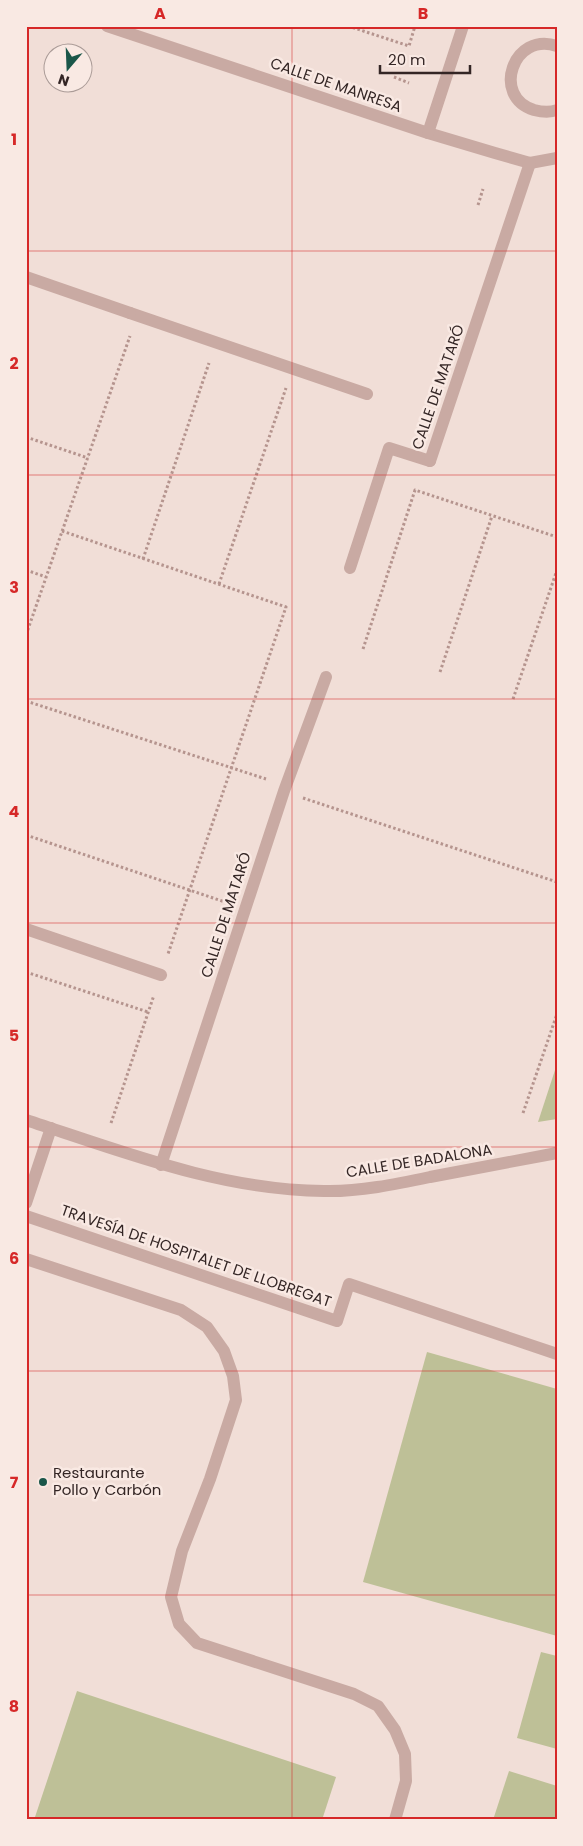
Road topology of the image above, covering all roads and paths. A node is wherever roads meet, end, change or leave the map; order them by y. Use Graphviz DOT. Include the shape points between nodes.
graph roads {
  1 [pos="107,26"];
  2 [pos="348,26"];
  3 [pos="415,26"];
  4 [pos="463,26"];
  5 [pos="557,46"];
  6 [pos="394,77"];
  7 [pos="409,83"];
  8 [pos="557,110"];
  9 [pos="428,133"];
  10 [pos="557,158"];
  11 [pos="530,163"];
  12 [pos="483,189"];
  13 [pos="478,205"];
  14 [pos="26,277"];
  15 [pos="134,315"];
  16 [pos="216,342"];
  17 [pos="292,368"];
  18 [pos="366,394"];
  19 [pos="26,437"];
  20 [pos="88,458"];
  21 [pos="492,516"];
  22 [pos="62,531"];
  23 [pos="557,536"];
  24 [pos="143,558"];
  25 [pos="350,568"];
  26 [pos="26,570"];
  27 [pos="557,570"];
  28 [pos="46,577"];
  29 [pos="219,584"];
  30 [pos="26,636"];
  31 [pos="363,649"];
  32 [pos="440,672"];
  33 [pos="326,676"];
  34 [pos="513,699"];
  35 [pos="26,701"];
  36 [pos="231,768"];
  37 [pos="285,788"];
  38 [pos="26,835"];
  39 [pos="557,882"];
  40 [pos="189,889"];
  41 [pos="245,908"];
  42 [pos="26,929"];
  43 [pos="26,972"];
  44 [pos="161,975"];
  45 [pos="148,1012"];
  46 [pos="557,1015"];
  47 [pos="523,1112"];
  48 [pos="26,1120"];
  49 [pos="110,1122"];
  50 [pos="50,1128"];
  51 [pos="557,1153"];
  52 [pos="161,1165"];
  53 [pos="26,1203"];
  54 [pos="26,1216"];
  55 [pos="26,1260"];
  56 [pos="557,1354"];
  57 [pos="395,1820"];
  1 -- 9 [label="street, CALLE DE MANRESA"];
  2 -- 3 [label="path" via="408,46"];
  4 -- 9 [label="street"];
  5 -- 8 [label="street" via="543,44 523,52 515,60 511,82 514,93 530,109 541,112"];
  6 -- 7 [label="path"];
  9 -- 11 [label="street, CALLE DE MANRESA"];
  10 -- 11 [label="street, CALLE DE MANRESA"];
  11 -- 25 [label="street, CALLE DE MATARÓ" via="430,461 389,448"];
  12 -- 13 [label="path"];
  14 -- 15 [label="street"];
  15 -- 16 [label="street"];
  15 -- 20 [label="path"];
  16 -- 17 [label="street"];
  16 -- 24 [label="path"];
  17 -- 18 [label="street"];
  17 -- 29 [label="path"];
  19 -- 20 [label="path"];
  20 -- 22 [label="path"];
  21 -- 23 [label="path"];
  21 -- 31 [label="path" via="415,490"];
  21 -- 32 [label="path"];
  22 -- 24 [label="path"];
  22 -- 28 [label="path"];
  24 -- 29 [label="path"];
  26 -- 28 [label="path"];
  27 -- 34 [label="path"];
  28 -- 30 [label="path"];
  29 -- 36 [label="path" via="286,607"];
  33 -- 37 [label="street, CALLE DE MATARÓ"];
  35 -- 36 [label="path"];
  36 -- 37 [label="path"];
  36 -- 40 [label="path"];
  37 -- 39 [label="path"];
  37 -- 41 [label="street, CALLE DE MATARÓ"];
  38 -- 40 [label="path"];
  40 -- 41 [label="path"];
  40 -- 44 [label="path"];
  41 -- 52 [label="street, CALLE DE MATARÓ"];
  42 -- 44 [label="street"];
  43 -- 45 [label="path"];
  44 -- 45 [label="path"];
  45 -- 49 [label="path"];
  46 -- 47 [label="path"];
  48 -- 50 [label="street, CALLE DE BADALONA"];
  50 -- 52 [label="street, CALLE DE BADALONA"];
  50 -- 53 [label="street"];
  51 -- 52 [label="street, CALLE DE BADALONA" via="390,1185 326,1191 260,1187"];
  54 -- 56 [label="street, TRAVESÍA DE HOSPITALET DE LLOBREGAT" via="337,1321 349,1284"];
  55 -- 57 [label="street" via="181,1310 207,1328 224,1351 234,1376 236,1400 182,1551 171,1598 180,1624 197,1643 354,1694 378,1706 395,1730 405,1754 406,1781"];
}
